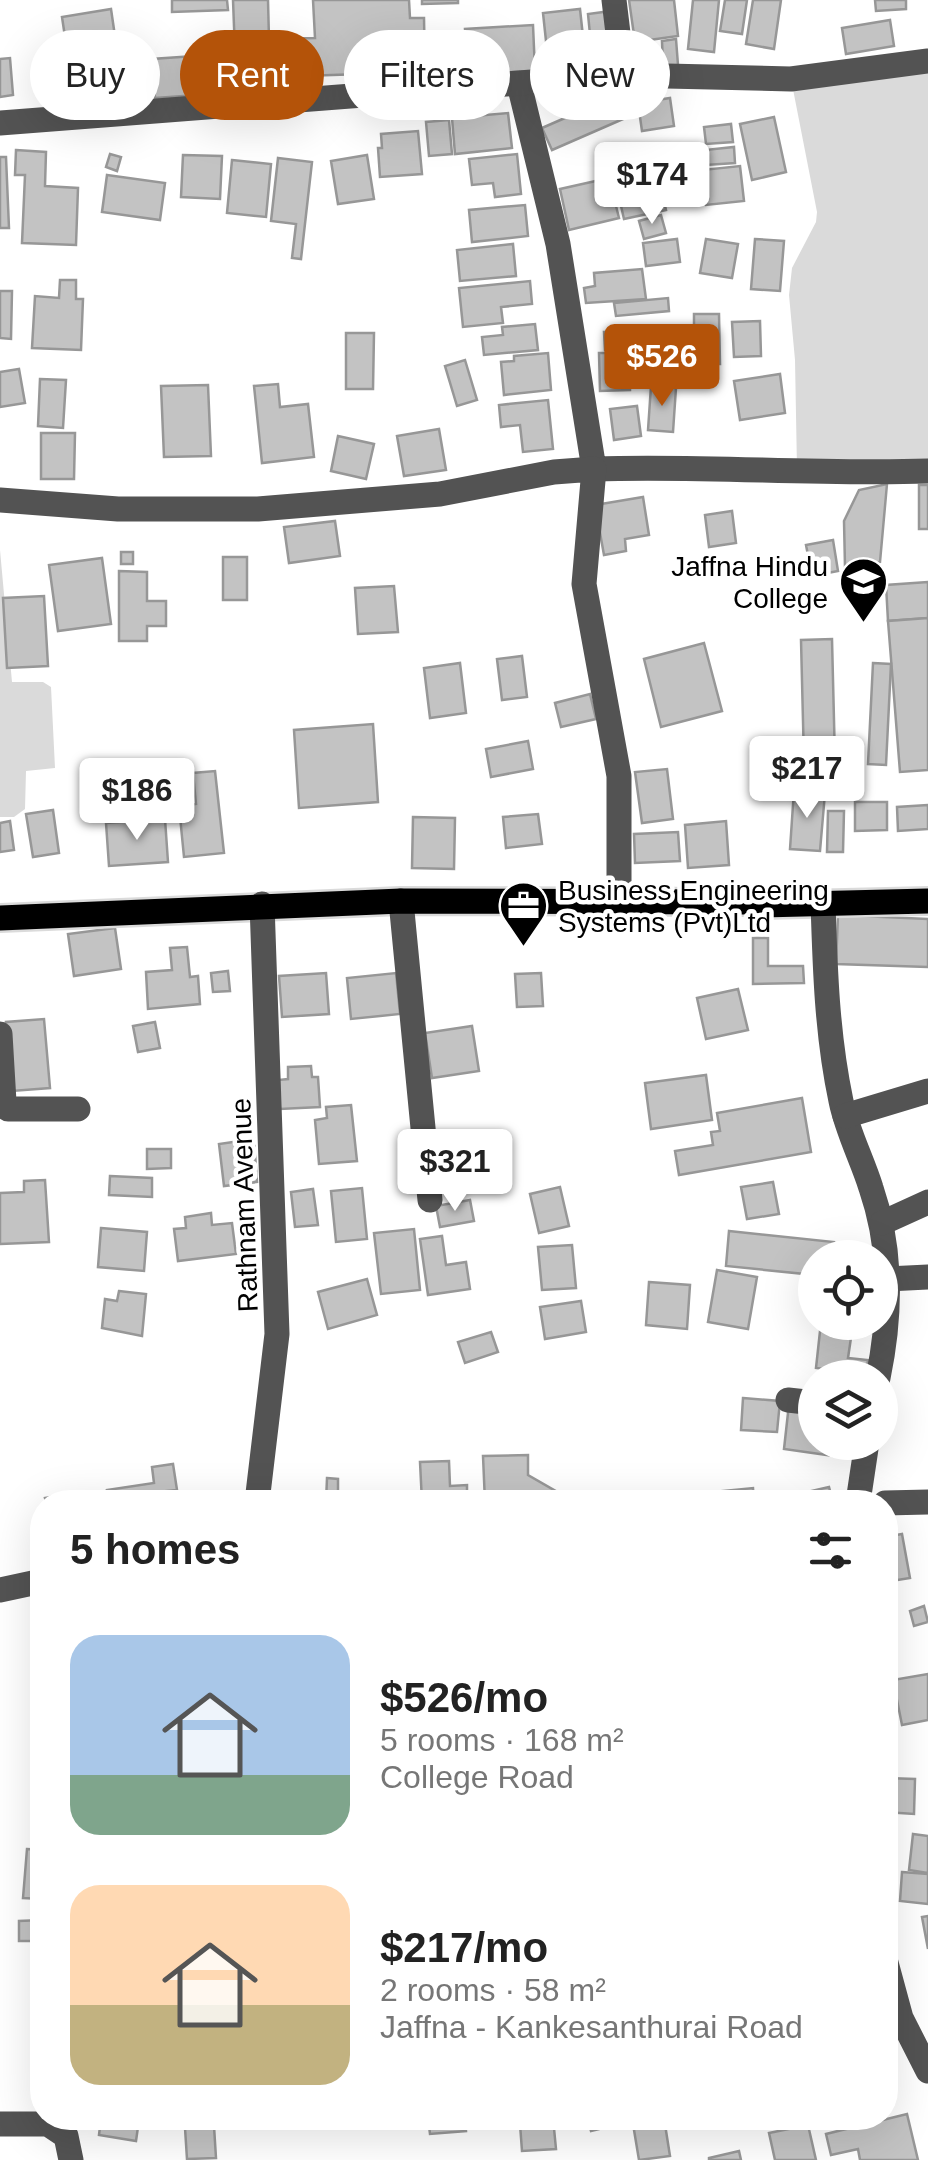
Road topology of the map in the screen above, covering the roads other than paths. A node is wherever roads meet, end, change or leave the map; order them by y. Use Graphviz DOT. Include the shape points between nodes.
graph roads {
  1 [pos="614,0"];
  2 [pos="618,30"];
  3 [pos="928,61"];
  4 [pos="670,76"];
  5 [pos="530,83"];
  6 [pos="519,84"];
  7 [pos="0,123"];
  8 [pos="594,470"];
  9 [pos="928,471"];
  10 [pos="0,500"];
  11 [pos="401,900"];
  12 [pos="619,900"];
  13 [pos="928,901"];
  14 [pos="823,902"];
  15 [pos="262,904"];
  16 [pos="0,918"];
  17 [pos="0,1034"];
  18 [pos="928,1090"];
  19 [pos="78,1109"];
  20 [pos="845,1116"];
  21 [pos="430,1200"];
  22 [pos="928,1202"];
  23 [pos="882,1223"];
  24 [pos="884,1240"];
  25 [pos="928,1277"];
  26 [pos="898,1278"];
  27 [pos="788,1400"];
  28 [pos="798,1401"];
  29 [pos="864,1460"];
  30 [pos="258,1490"];
  31 [pos="860,1490"];
  32 [pos="928,1502"];
  33 [pos="898,1503"];
  34 [pos="30,1584"];
  35 [pos="0,1590"];
  36 [pos="898,2007"];
  37 [pos="928,2071"];
  38 [pos="0,2124"];
  39 [pos="30,2124"];
  40 [pos="57,2130"];
  41 [pos="71,2160"];
  1 -- 2 [label="street"];
  3 -- 4 [label="street" via="791,79"];
  5 -- 6 [label="street"];
  6 -- 7 [label="street"];
  6 -- 8 [label="street" via="558,244"];
  8 -- 9 [label="street"];
  8 -- 10 [label="street" via="440,494 258,509"];
  8 -- 12 [label="street" via="584,584 618,776"];
  11 -- 12 [label="main road"];
  11 -- 15 [label="main road"];
  11 -- 21 [label="street"];
  12 -- 14 [label="main road"];
  13 -- 14 [label="main road"];
  14 -- 20 [label="street" via="826,1000"];
  15 -- 16 [label="main road"];
  15 -- 30 [label="street, Rathnam Avenue" via="278,1334"];
  17 -- 19 [label="street" via="8,1109"];
  18 -- 20 [label="street"];
  20 -- 23 [label="street"];
  22 -- 23 [label="street"];
  23 -- 24 [label="street"];
  25 -- 26 [label="street"];
  27 -- 28 [label="street"];
  29 -- 31 [label="street"];
  32 -- 33 [label="street"];
  34 -- 35 [label="street"];
  36 -- 37 [label="street"];
  38 -- 39 [label="street"];
  40 -- 41 [label="street" via="66,2136"];
}
